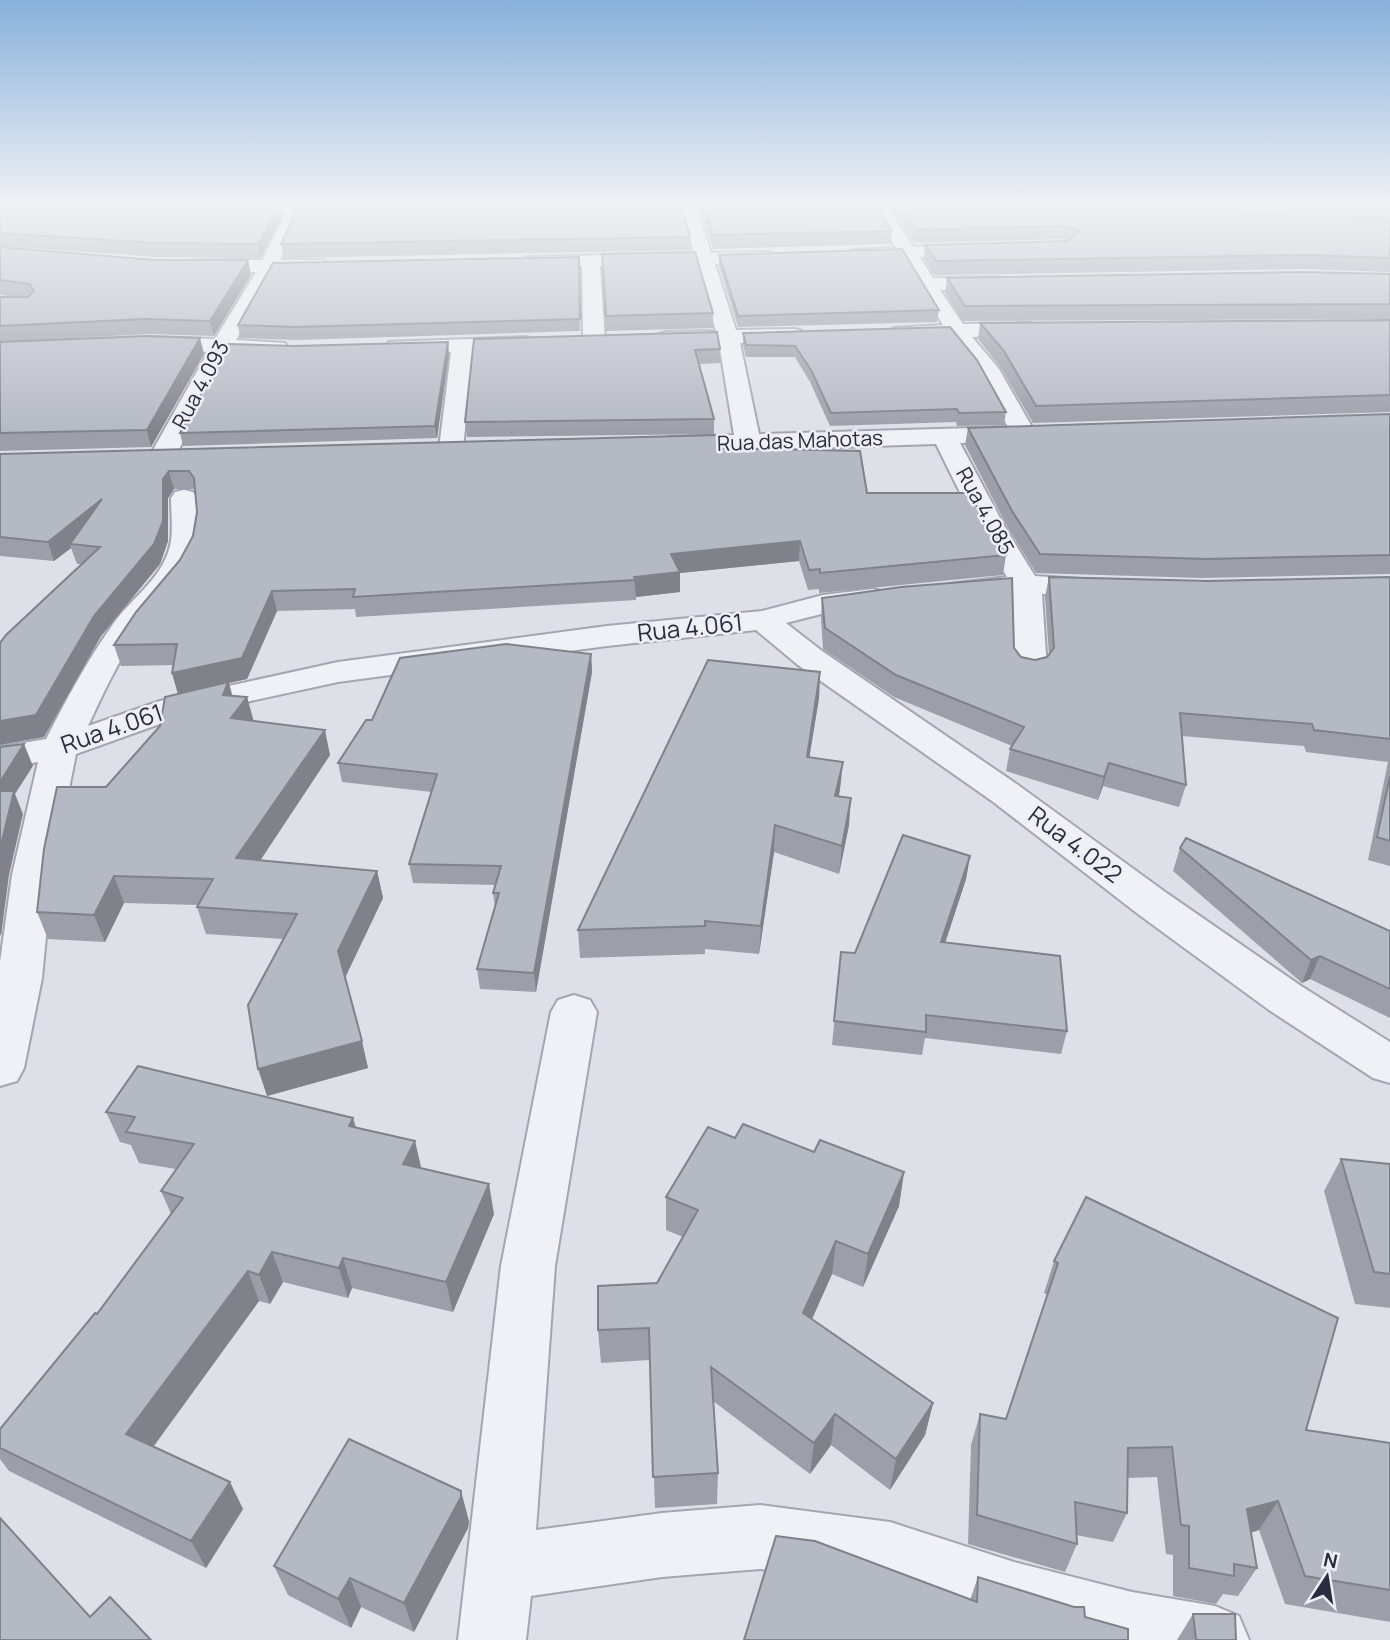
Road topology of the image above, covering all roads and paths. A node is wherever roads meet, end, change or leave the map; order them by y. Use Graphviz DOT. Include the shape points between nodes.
graph roads {
  1 [pos="259,282"];
  2 [pos="592,282"];
  3 [pos="711,282"];
  4 [pos="927,282"];
  5 [pos="1022,283"];
  6 [pos="929,284"];
  7 [pos="1051,329"];
  8 [pos="957,330"];
  9 [pos="881,332"];
  10 [pos="818,334"];
  11 [pos="728,337"];
  12 [pos="621,339"];
  13 [pos="648,339"];
  14 [pos="594,340"];
  15 [pos="568,341"];
  16 [pos="541,342"];
  17 [pos="124,344"];
  18 [pos="463,345"];
  19 [pos="221,347"];
  20 [pos="376,347"];
  21 [pos="296,349"];
  22 [pos="1051,433"];
  23 [pos="1024,434"];
  24 [pos="945,436"];
  25 [pos="748,443"];
  26 [pos="640,445"];
  27 [pos="478,447"];
  28 [pos="451,448"];
  29 [pos="424,449"];
  30 [pos="190,456"];
  31 [pos="162,457"];
  32 [pos="135,458"];
  33 [pos="184,498"];
  34 [pos="1026,585"];
  35 [pos="1135,588"];
  36 [pos="763,620"];
  37 [pos="1030,669"];
  38 [pos="59,748"];
  39 [pos="0,758"];
  40 [pos="574,1012"];
  41 [pos="1390,1065"];
  42 [pos="0,1068"];
  43 [pos="500,1568"];
  44 [pos="492,1640"];
  45 [pos="1215,1640"];
  1 -- 19 [label="street, Rua 4.093"];
  2 -- 14 [label="street"];
  3 -- 11 [label="street"];
  4 -- 6 [label="street"];
  5 -- 6 [label="street"];
  6 -- 8 [label="street"];
  7 -- 8 [label="street"];
  8 -- 9 [label="street"];
  8 -- 23 [label="street" via="988,369"];
  10 -- 11 [label="street"];
  11 -- 13 [label="street"];
  11 -- 25 [label="street"];
  12 -- 14 [label="street"];
  14 -- 15 [label="street"];
  16 -- 18 [label="street"];
  17 -- 19 [label="street"];
  18 -- 20 [label="street"];
  18 -- 28 [label="street"];
  19 -- 21 [label="street"];
  19 -- 31 [label="street, Rua 4.093"];
  22 -- 23 [label="street, Rua das Mahotas"];
  23 -- 24 [label="street, Rua das Mahotas"];
  24 -- 25 [label="street, Rua das Mahotas"];
  24 -- 34 [label="street, Rua 4.085"];
  25 -- 26 [label="street, Rua das Mahotas"];
  27 -- 28 [label="street"];
  28 -- 29 [label="street"];
  30 -- 31 [label="street"];
  31 -- 32 [label="street"];
  33 -- 38 [label="street" via="184,541 177,564 163,587 127,626"];
  34 -- 35 [label="street, Rua 4.061"];
  34 -- 36 [label="street, Rua 4.061" via="823,604"];
  34 -- 37 [label="street"];
  36 -- 38 [label="street, Rua 4.061" via="338,671 172,708"];
  36 -- 41 [label="street, Rua 4.022" via="1230,959"];
  38 -- 39 [label="street, Rua 4.061"];
  38 -- 42 [label="street" via="32,875 20,978"];
  40 -- 43 [label="street" via="528,1266"];
  43 -- 44 [label="street"];
  43 -- 45 [label="street" via="662,1545 760,1537 890,1555 1132,1626"];
}
